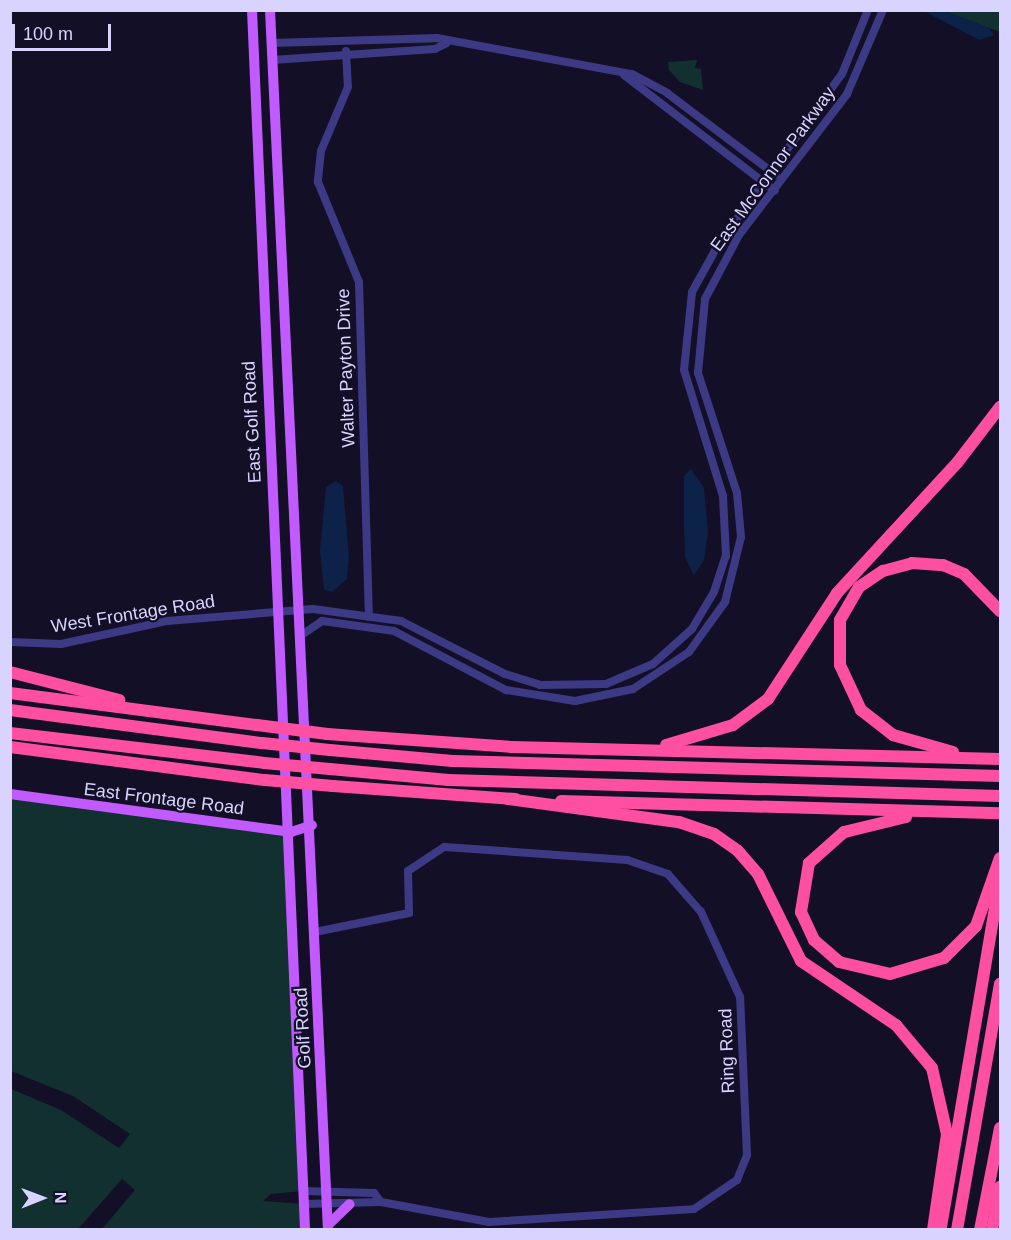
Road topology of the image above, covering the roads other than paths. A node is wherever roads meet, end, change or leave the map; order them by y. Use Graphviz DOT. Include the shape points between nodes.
graph roads {
  1 [pos="252,10"];
  2 [pos="270,10"];
  3 [pos="868,10"];
  4 [pos="883,10"];
  5 [pos="272,43"];
  6 [pos="447,43"];
  7 [pos="346,51"];
  8 [pos="272,60"];
  9 [pos="624,75"];
  10 [pos="774,173"];
  11 [pos="783,181"];
  12 [pos="765,184"];
  13 [pos="775,192"];
  14 [pos="1000,407"];
  15 [pos="296,610"];
  16 [pos="276,611"];
  17 [pos="1000,611"];
  18 [pos="369,613"];
  19 [pos="369,626"];
  20 [pos="298,641"];
  21 [pos="10,642"];
  22 [pos="10,672"];
  23 [pos="10,693"];
  24 [pos="10,710"];
  25 [pos="179,715"];
  26 [pos="10,732"];
  27 [pos="10,747"];
  28 [pos="622,750"];
  29 [pos="10,752"];
  30 [pos="60,754"];
  31 [pos="990,758"];
  32 [pos="1000,776"];
  33 [pos="10,794"];
  34 [pos="1000,796"];
  35 [pos="508,799"];
  36 [pos="963,812"];
  37 [pos="1000,813"];
  38 [pos="312,825"];
  39 [pos="291,832"];
  40 [pos="1000,858"];
  41 [pos="1000,879"];
  42 [pos="315,932"];
  43 [pos="1000,984"];
  44 [pos="1000,1128"];
  45 [pos="1000,1187"];
  46 [pos="327,1190"];
  47 [pos="303,1191"];
  48 [pos="381,1202"];
  49 [pos="304,1204"];
  50 [pos="328,1204"];
  51 [pos="350,1204"];
  52 [pos="328,1227"];
  53 [pos="305,1230"];
  54 [pos="933,1230"];
  55 [pos="941,1230"];
  56 [pos="957,1230"];
  57 [pos="980,1230"];
  58 [pos="992,1230"];
  1 -- 16 [label="main road, East Golf Road"];
  2 -- 5 [label="main road, East Golf Road"];
  3 -- 10 [label="street, East McConnor Parkway" via="842,74"];
  4 -- 11 [label="street, East McConnor Parkway" via="847,94"];
  5 -- 6 [label="street" via="437,38"];
  5 -- 8 [label="main road, East Golf Road"];
  6 -- 7 [label="street" via="435,49"];
  6 -- 9 [label="street"];
  7 -- 8 [label="street"];
  7 -- 18 [label="street, Walter Payton Drive" via="348,87 321,151 318,182 359,282"];
  8 -- 15 [label="main road, East Golf Road"];
  9 -- 10 [label="street" via="632,74 667,93"];
  9 -- 12 [label="street"];
  10 -- 11 [label="street"];
  10 -- 12 [label="street, East McConnor Parkway"];
  11 -- 13 [label="street, East McConnor Parkway"];
  12 -- 13 [label="street"];
  12 -- 18 [label="street, East McConnor Parkway" via="698,278 685,333 686,381 723,496 727,537 720,577 692,629 653,664 618,680 557,687 505,674 432,632"];
  13 -- 19 [label="street, East McConnor Parkway" via="728,253 700,315 698,373 737,493 741,537 725,602 689,652 657,677 620,694 554,700 506,690 416,641"];
  14 -- 28 [label="highway" via="957,463 837,593 768,699 733,725 694,739"];
  15 -- 16 [label="street, West Frontage Road"];
  15 -- 18 [label="street, East McConnor Parkway"];
  15 -- 20 [label="main road, East Golf Road"];
  16 -- 21 [label="street, West Frontage Road" via="168,621 61,644"];
  16 -- 39 [label="main road, East Golf Road"];
  17 -- 31 [label="highway" via="956,570 903,564 859,587 847,605 837,637 842,676 870,719 906,741"];
  18 -- 19 [label="street, Walter Payton Drive"];
  19 -- 20 [label="street, East McConnor Parkway" via="322,621 310,624"];
  20 -- 38 [label="main road, East Golf Road"];
  22 -- 25 [label="highway"];
  23 -- 25 [label="highway"];
  24 -- 32 [label="highway, bridge" via="262,743 453,761"];
  25 -- 28 [label="highway, bridge" via="327,734"];
  26 -- 34 [label="highway, bridge" via="264,763 459,780"];
  27 -- 30 [label="highway"];
  28 -- 31 [label="highway"];
  29 -- 30 [label="highway"];
  30 -- 35 [label="highway, bridge" via="266,780"];
  33 -- 39 [label="main road, East Frontage Road"];
  35 -- 36 [label="highway"];
  35 -- 54 [label="highway" via="686,824 738,851 758,874 801,961 896,1025 932,1068 947,1134"];
  36 -- 37 [label="highway"];
  36 -- 40 [label="highway" via="881,820 855,827 823,846 809,864 800,895 814,940 828,956 868,972 898,973 934,963 969,937"];
  38 -- 39 [label="main road, East Frontage Road"];
  38 -- 42 [label="main road, Golf Road"];
  39 -- 47 [label="main road, Golf Road"];
  41 -- 55 [label="highway"];
  42 -- 46 [label="main road, Golf Road"];
  42 -- 48 [label="street, Ring Road" via="409,913 408,871 444,847 627,860 668,874 687,890 719,944 740,997 747,1155 737,1180 716,1199 694,1209 489,1222"];
  43 -- 56 [label="highway"];
  44 -- 57 [label="highway"];
  45 -- 58 [label="highway"];
  46 -- 47 [label="street, Ring Road"];
  46 -- 48 [label="street, Ring Road" via="374,1193"];
  46 -- 50 [label="main road, Golf Road"];
  47 -- 49 [label="main road, Golf Road"];
  48 -- 51 [label="street, Ring Road"];
  49 -- 50 [label="street, Ring Road"];
  49 -- 53 [label="main road, Golf Road"];
  50 -- 51 [label="street, Ring Road"];
  50 -- 52 [label="main road, Golf Road"];
  51 -- 52 [label="main road"];
}
